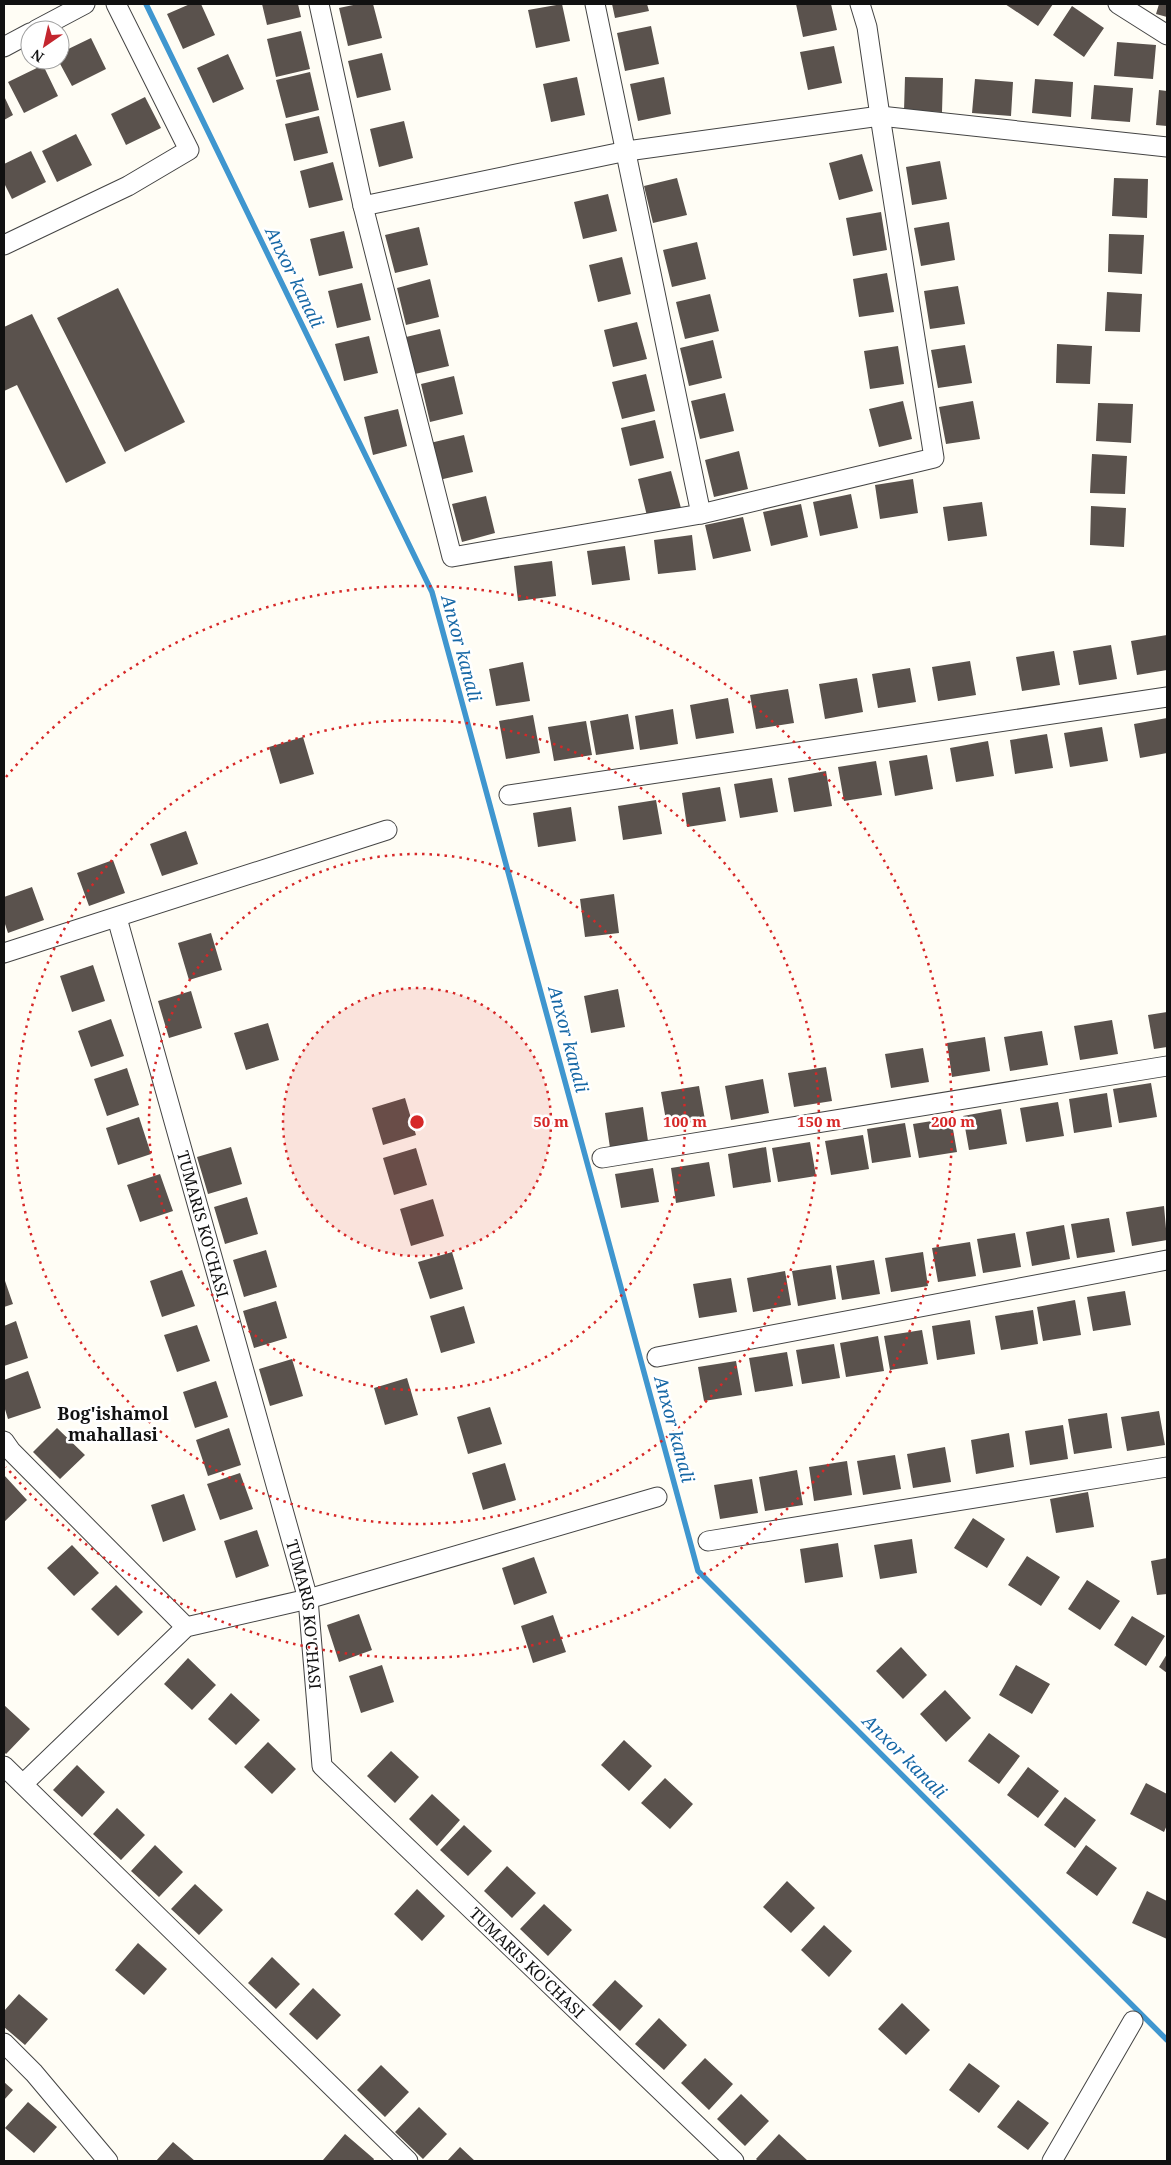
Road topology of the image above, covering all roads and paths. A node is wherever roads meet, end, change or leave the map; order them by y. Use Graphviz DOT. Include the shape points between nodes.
graph roads {
  1 [pos="85,4"];
  2 [pos="116,4"];
  3 [pos="319,4"];
  4 [pos="595,4"];
  5 [pos="860,4"];
  6 [pos="1118,4"];
  7 [pos="55,20"];
  8 [pos="1167,35"];
  9 [pos="20,38"];
  10 [pos="4,47"];
  11 [pos="880,116"];
  12 [pos="1167,147"];
  13 [pos="627,151"];
  14 [pos="363,206"];
  15 [pos="4,246"];
  16 [pos="701,514"];
  17 [pos="1167,698"];
  18 [pos="509,795"];
  19 [pos="387,830"];
  20 [pos="118,918"];
  21 [pos="4,953"];
  22 [pos="1167,1066"];
  23 [pos="602,1158"];
  24 [pos="1167,1260"];
  25 [pos="657,1357"];
  26 [pos="4,1441"];
  27 [pos="1167,1467"];
  28 [pos="657,1497"];
  29 [pos="708,1542"];
  30 [pos="308,1599"];
  31 [pos="186,1627"];
  32 [pos="4,1766"];
  33 [pos="23,1784"];
  34 [pos="1133,2021"];
  35 [pos="4,2043"];
  36 [pos="108,2161"];
  37 [pos="408,2161"];
  38 [pos="734,2161"];
  39 [pos="1052,2161"];
  1 -- 7 [label="street"];
  2 -- 15 [label="street" via="188,150 128,186"];
  3 -- 14 [label="street"];
  4 -- 13 [label="street"];
  5 -- 11 [label="street" via="868,27"];
  6 -- 8 [label="street"];
  9 -- 10 [label="street"];
  11 -- 12 [label="street"];
  11 -- 13 [label="street"];
  11 -- 16 [label="street" via="934,458"];
  13 -- 14 [label="street"];
  13 -- 16 [label="street"];
  14 -- 16 [label="street" via="452,557"];
  17 -- 18 [label="street"];
  19 -- 20 [label="street"];
  20 -- 21 [label="street"];
  20 -- 30 [label="street, TUMARIS KO'CHASI"];
  22 -- 23 [label="street"];
  24 -- 25 [label="street"];
  26 -- 31 [label="street" via="11,1452"];
  27 -- 29 [label="street"];
  28 -- 30 [label="street"];
  30 -- 31 [label="street"];
  30 -- 38 [label="street, TUMARIS KO'CHASI" via="322,1766"];
  31 -- 33 [label="street"];
  32 -- 33 [label="street"];
  33 -- 37 [label="street"];
  34 -- 39 [label="street"];
  35 -- 36 [label="street" via="34,2072"];
}
